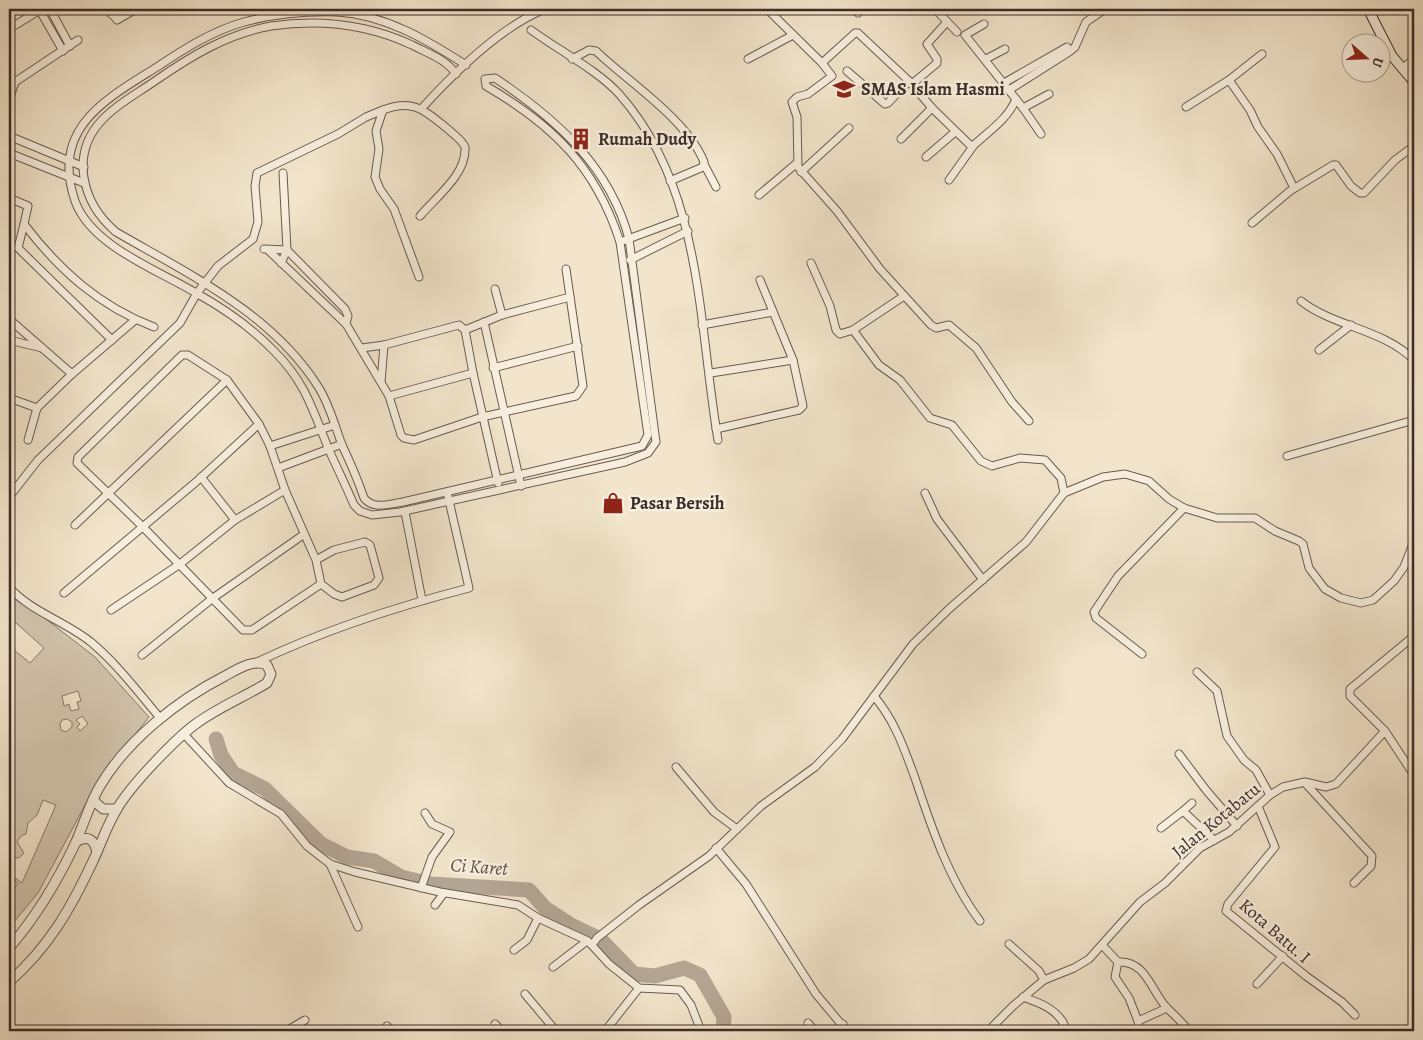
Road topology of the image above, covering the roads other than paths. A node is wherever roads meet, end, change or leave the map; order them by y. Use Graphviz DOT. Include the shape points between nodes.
graph roads {
  1 [pos="39,9"];
  2 [pos="50,9"];
  3 [pos="118,9"];
  4 [pos="136,9"];
  5 [pos="545,9"];
  6 [pos="767,9"];
  7 [pos="935,9"];
  8 [pos="1105,9"];
  9 [pos="1368,9"];
  10 [pos="321,10"];
  11 [pos="109,11"];
  12 [pos="338,11"];
  13 [pos="320,22"];
  14 [pos="947,22"];
  15 [pos="339,23"];
  16 [pos="984,24"];
  17 [pos="9,29"];
  18 [pos="531,30"];
  19 [pos="957,32"];
  20 [pos="793,35"];
  21 [pos="78,40"];
  22 [pos="70,46"];
  23 [pos="1067,47"];
  24 [pos="1005,49"];
  25 [pos="63,51"];
  26 [pos="1262,54"];
  27 [pos="572,59"];
  28 [pos="748,59"];
  29 [pos="986,59"];
  30 [pos="1414,59"];
  31 [pos="457,60"];
  32 [pos="822,63"];
  33 [pos="466,65"];
  34 [pos="1402,69"];
  35 [pos="454,70"];
  36 [pos="848,71"];
  37 [pos="1229,80"];
  38 [pos="911,82"];
  39 [pos="1414,82"];
  40 [pos="12,83"];
  41 [pos="1004,83"];
  42 [pos="1009,90"];
  43 [pos="1049,94"];
  44 [pos="1016,99"];
  45 [pos="9,100"];
  46 [pos="1186,107"];
  47 [pos="422,108"];
  48 [pos="932,108"];
  49 [pos="1023,108"];
  50 [pos="382,110"];
  51 [pos="849,128"];
  52 [pos="955,132"];
  53 [pos="1041,134"];
  54 [pos="9,136"];
  55 [pos="901,138"];
  56 [pos="974,145"];
  57 [pos="1414,146"];
  58 [pos="9,153"];
  59 [pos="926,157"];
  60 [pos="70,163"];
  61 [pos="798,163"];
  62 [pos="704,164"];
  63 [pos="84,167"];
  64 [pos="801,172"];
  65 [pos="283,173"];
  66 [pos="70,178"];
  67 [pos="949,180"];
  68 [pos="670,181"];
  69 [pos="84,183"];
  70 [pos="716,187"];
  71 [pos="1294,188"];
  72 [pos="759,195"];
  73 [pos="9,198"];
  74 [pos="420,216"];
  75 [pos="685,218"];
  76 [pos="1252,222"];
  77 [pos="24,224"];
  78 [pos="688,231"];
  79 [pos="629,239"];
  80 [pos="620,242"];
  81 [pos="287,250"];
  82 [pos="632,258"];
  83 [pos="624,262"];
  84 [pos="281,263"];
  85 [pos="812,263"];
  86 [pos="566,269"];
  87 [pos="419,277"];
  88 [pos="316,279"];
  89 [pos="760,280"];
  90 [pos="203,283"];
  91 [pos="78,285"];
  92 [pos="309,287"];
  93 [pos="495,289"];
  94 [pos="197,293"];
  95 [pos="68,295"];
  96 [pos="904,296"];
  97 [pos="570,297"];
  98 [pos="1301,301"];
  99 [pos="772,312"];
  100 [pos="502,315"];
  101 [pos="9,319"];
  102 [pos="135,320"];
  103 [pos="484,322"];
  104 [pos="346,324"];
  105 [pos="702,325"];
  106 [pos="1351,325"];
  107 [pos="154,327"];
  108 [pos="466,330"];
  109 [pos="853,330"];
  110 [pos="9,340"];
  111 [pos="112,340"];
  112 [pos="384,345"];
  113 [pos="578,346"];
  114 [pos="362,348"];
  115 [pos="44,349"];
  116 [pos="1320,350"];
  117 [pos="793,360"];
  118 [pos="1414,360"];
  119 [pos="493,368"];
  120 [pos="473,372"];
  121 [pos="710,373"];
  122 [pos="72,374"];
  123 [pos="227,380"];
  124 [pos="381,383"];
  125 [pos="389,396"];
  126 [pos="9,398"];
  127 [pos="37,408"];
  128 [pos="504,411"];
  129 [pos="482,417"];
  130 [pos="1414,420"];
  131 [pos="1029,421"];
  132 [pos="258,424"];
  133 [pos="335,425"];
  134 [pos="716,429"];
  135 [pos="322,430"];
  136 [pos="28,440"];
  137 [pos="718,440"];
  138 [pos="342,444"];
  139 [pos="270,446"];
  140 [pos="329,449"];
  141 [pos="1287,456"];
  142 [pos="278,468"];
  143 [pos="518,476"];
  144 [pos="201,477"];
  145 [pos="497,480"];
  146 [pos="521,486"];
  147 [pos="285,490"];
  148 [pos="500,490"];
  149 [pos="447,492"];
  150 [pos="108,493"];
  151 [pos="1064,493"];
  152 [pos="925,494"];
  153 [pos="9,497"];
  154 [pos="449,503"];
  155 [pos="1184,508"];
  156 [pos="405,512"];
  157 [pos="235,520"];
  158 [pos="75,525"];
  159 [pos="143,526"];
  160 [pos="303,535"];
  161 [pos="1414,541"];
  162 [pos="316,560"];
  163 [pos="180,564"];
  164 [pos="983,580"];
  165 [pos="321,584"];
  166 [pos="9,587"];
  167 [pos="64,592"];
  168 [pos="213,598"];
  169 [pos="422,600"];
  170 [pos="111,610"];
  171 [pos="1414,636"];
  172 [pos="278,652"];
  173 [pos="1142,654"];
  174 [pos="142,655"];
  175 [pos="255,663"];
  176 [pos="270,669"];
  177 [pos="1197,672"];
  178 [pos="874,696"];
  179 [pos="160,718"];
  180 [pos="1385,731"];
  181 [pos="183,734"];
  182 [pos="1179,754"];
  183 [pos="676,766"];
  184 [pos="1414,775"];
  185 [pos="1305,782"];
  186 [pos="1270,795"];
  187 [pos="93,800"];
  188 [pos="1192,803"];
  189 [pos="1258,806"];
  190 [pos="117,809"];
  191 [pos="1183,810"];
  192 [pos="425,813"];
  193 [pos="1237,826"];
  194 [pos="1160,828"];
  195 [pos="737,829"];
  196 [pos="1214,840"];
  197 [pos="76,842"];
  198 [pos="716,848"];
  199 [pos="97,852"];
  200 [pos="330,864"];
  201 [pos="422,883"];
  202 [pos="1354,883"];
  203 [pos="444,893"];
  204 [pos="435,905"];
  205 [pos="538,918"];
  206 [pos="980,921"];
  207 [pos="358,927"];
  208 [pos="590,943"];
  209 [pos="1009,944"];
  210 [pos="1103,946"];
  211 [pos="9,948"];
  212 [pos="514,950"];
  213 [pos="1283,956"];
  214 [pos="1118,962"];
  215 [pos="553,967"];
  216 [pos="1044,980"];
  217 [pos="9,982"];
  218 [pos="1257,984"];
  219 [pos="638,988"];
  220 [pos="525,994"];
  221 [pos="1023,997"];
  222 [pos="1167,1008"];
  223 [pos="1355,1015"];
  224 [pos="305,1020"];
  225 [pos="1138,1021"];
  226 [pos="808,1023"];
  227 [pos="495,1024"];
  228 [pos="843,1024"];
  229 [pos="286,1031"];
  230 [pos="502,1031"];
  231 [pos="556,1031"];
  232 [pos="604,1031"];
  233 [pos="701,1031"];
  234 [pos="815,1031"];
  235 [pos="835,1031"];
  236 [pos="847,1031"];
  237 [pos="988,1031"];
  238 [pos="1059,1031"];
  239 [pos="1139,1031"];
  240 [pos="1188,1031"];
  1 -- 17 [label="street"];
  1 -- 25 [label="street"];
  2 -- 22 [label="street"];
  3 -- 11 [label="street"];
  4 -- 11 [label="street" via="118,20 114,20"];
  5 -- 33 [label="street" via="512,25"];
  6 -- 20 [label="street"];
  7 -- 14 [label="street"];
  8 -- 42 [label="street" via="1086,22 1075,47"];
  9 -- 34 [label="street" via="1385,45"];
  10 -- 12 [label="street"];
  10 -- 13 [label="street"];
  10 -- 60 [label="street" via="244,22 178,52 106,99 89,115 76,136"];
  12 -- 15 [label="street"];
  12 -- 31 [label="street" via="406,29"];
  13 -- 15 [label="street"];
  13 -- 63 [label="street" via="270,26 236,35 192,55 115,107 102,120 92,134"];
  14 -- 19 [label="street"];
  14 -- 38 [label="street" via="927,44 937,63"];
  15 -- 35 [label="street" via="404,42"];
  16 -- 29 [label="street" via="966,35"];
  18 -- 27 [label="street"];
  20 -- 28 [label="street"];
  20 -- 32 [label="street"];
  21 -- 22 [label="street"];
  22 -- 25 [label="street"];
  23 -- 41 [label="street"];
  24 -- 29 [label="street"];
  25 -- 40 [label="street"];
  26 -- 37 [label="street"];
  27 -- 62 [label="street" via="583,52 596,51 675,122 696,147"];
  27 -- 68 [label="street" via="625,101 647,134"];
  29 -- 41 [label="street"];
  30 -- 34 [label="street"];
  31 -- 33 [label="street"];
  31 -- 35 [label="street"];
  32 -- 38 [label="street" via="856,33"];
  32 -- 61 [label="street" via="832,76 792,102 797,118"];
  33 -- 35 [label="street"];
  34 -- 39 [label="street"];
  35 -- 47 [label="street"];
  36 -- 38 [label="street" via="885,104"];
  37 -- 46 [label="street"];
  37 -- 71 [label="street" via="1250,110"];
  38 -- 48 [label="street"];
  40 -- 45 [label="street"];
  41 -- 42 [label="street"];
  42 -- 44 [label="street"];
  43 -- 49 [label="street"];
  44 -- 49 [label="street"];
  44 -- 56 [label="street" via="1010,111"];
  47 -- 50 [label="street" via="394,106"];
  47 -- 74 [label="street" via="464,143 466,150 453,179"];
  48 -- 52 [label="street"];
  48 -- 55 [label="street"];
  49 -- 53 [label="street"];
  50 -- 87 [label="street" via="376,134 380,149 375,177 394,209"];
  50 -- 90 [label="street" via="258,173 256,232 252,240"];
  51 -- 64 [label="street"];
  52 -- 56 [label="street"];
  52 -- 59 [label="street"];
  54 -- 60 [label="street"];
  56 -- 67 [label="street"];
  57 -- 71 [label="street" via="1395,160 1363,193 1354,190 1334,164"];
  58 -- 66 [label="street"];
  60 -- 63 [label="street"];
  60 -- 66 [label="street"];
  61 -- 64 [label="street"];
  61 -- 72 [label="street"];
  62 -- 68 [label="street"];
  62 -- 70 [label="street"];
  63 -- 69 [label="street"];
  64 -- 96 [label="street" via="837,211"];
  65 -- 81 [label="street"];
  66 -- 69 [label="street"];
  66 -- 94 [label="street" via="82,215 100,235 138,261"];
  68 -- 75 [label="street"];
  69 -- 90 [label="street" via="93,207 111,228"];
  71 -- 76 [label="street"];
  73 -- 77 [label="street" via="28,206"];
  75 -- 78 [label="street"];
  75 -- 79 [label="street"];
  77 -- 91 [label="street"];
  77 -- 95 [label="street" via="18,248"];
  78 -- 82 [label="street"];
  78 -- 105 [label="street"];
  79 -- 80 [label="street"];
  79 -- 80 [label="street" via="601,175 582,150 524,97 495,78 485,79 486,86 539,120 578,158 600,192"];
  79 -- 82 [label="street"];
  80 -- 83 [label="street"];
  81 -- 84 [label="street"];
  81 -- 84 [label="street" via="266,250"];
  81 -- 88 [label="street"];
  82 -- 83 [label="street"];
  82 -- 146 [label="street" via="657,437 654,446 648,453 625,462"];
  83 -- 143 [label="street" via="648,435 646,441 638,447"];
  84 -- 92 [label="street"];
  85 -- 109 [label="street" via="836,330 840,334"];
  86 -- 97 [label="street"];
  88 -- 92 [label="street"];
  88 -- 104 [label="street" via="345,309 348,316"];
  89 -- 99 [label="street"];
  90 -- 94 [label="street"];
  90 -- 133 [label="street" via="258,319 287,346 320,390"];
  91 -- 95 [label="street"];
  91 -- 102 [label="street"];
  92 -- 104 [label="street"];
  93 -- 100 [label="street"];
  94 -- 135 [label="street" via="253,331 277,353 307,394"];
  94 -- 153 [label="street" via="180,323 38,460"];
  95 -- 111 [label="street"];
  96 -- 109 [label="street"];
  96 -- 131 [label="street" via="934,327 949,325 976,348 1012,402"];
  97 -- 100 [label="street"];
  97 -- 113 [label="street"];
  98 -- 106 [label="street" via="1315,313"];
  99 -- 105 [label="street"];
  99 -- 117 [label="street"];
  100 -- 103 [label="street"];
  101 -- 115 [label="street"];
  102 -- 107 [label="street"];
  102 -- 111 [label="street"];
  103 -- 108 [label="street"];
  103 -- 119 [label="street"];
  104 -- 114 [label="street"];
  105 -- 121 [label="street"];
  106 -- 116 [label="street"];
  106 -- 118 [label="street" via="1401,349"];
  108 -- 112 [label="street" via="459,325"];
  108 -- 120 [label="street"];
  109 -- 151 [label="street" via="880,365 900,380 930,418 952,425 981,461 992,466 1020,458 1045,460 1061,478"];
  110 -- 115 [label="street"];
  111 -- 122 [label="street"];
  112 -- 114 [label="street"];
  112 -- 124 [label="street"];
  113 -- 119 [label="street"];
  113 -- 128 [label="street" via="583,386 576,396"];
  114 -- 124 [label="street"];
  115 -- 122 [label="street"];
  117 -- 121 [label="street"];
  117 -- 134 [label="street" via="804,402 802,408"];
  119 -- 128 [label="street"];
  120 -- 125 [label="street"];
  120 -- 129 [label="street"];
  121 -- 134 [label="street"];
  122 -- 127 [label="street"];
  123 -- 132 [label="street"];
  123 -- 150 [label="street"];
  123 -- 150 [label="street" via="188,355 182,355 78,457 77,463"];
  124 -- 125 [label="street"];
  125 -- 129 [label="street" via="398,429 407,439 414,440"];
  126 -- 127 [label="street"];
  127 -- 136 [label="street"];
  128 -- 129 [label="street"];
  128 -- 143 [label="street"];
  129 -- 145 [label="street"];
  130 -- 141 [label="street"];
  132 -- 139 [label="street"];
  132 -- 144 [label="street"];
  133 -- 135 [label="street"];
  133 -- 138 [label="street"];
  134 -- 137 [label="street"];
  135 -- 139 [label="street"];
  135 -- 140 [label="street"];
  138 -- 140 [label="street"];
  138 -- 149 [label="street" via="364,498 371,504 403,502"];
  139 -- 142 [label="street"];
  140 -- 142 [label="street"];
  140 -- 156 [label="street" via="354,506 360,511 372,516"];
  142 -- 147 [label="street"];
  143 -- 145 [label="street"];
  143 -- 146 [label="street"];
  144 -- 157 [label="street"];
  144 -- 159 [label="street"];
  145 -- 148 [label="street"];
  145 -- 149 [label="street"];
  146 -- 148 [label="street"];
  147 -- 157 [label="street"];
  147 -- 160 [label="street"];
  148 -- 154 [label="street"];
  149 -- 154 [label="street"];
  150 -- 158 [label="street"];
  150 -- 159 [label="street"];
  151 -- 155 [label="street" via="1103,477 1124,474 1149,481"];
  151 -- 164 [label="street" via="1026,542"];
  152 -- 164 [label="street" via="937,519"];
  154 -- 156 [label="street"];
  154 -- 169 [label="street" via="468,588"];
  155 -- 161 [label="street" via="1217,518 1255,518 1299,541 1303,544 1309,568 1319,583 1341,598 1362,603 1373,600 1394,581 1404,567"];
  155 -- 173 [label="street" via="1118,576 1094,612 1096,618"];
  156 -- 169 [label="street"];
  157 -- 163 [label="street"];
  159 -- 163 [label="street"];
  159 -- 167 [label="street"];
  160 -- 162 [label="street"];
  160 -- 168 [label="street"];
  162 -- 165 [label="street"];
  162 -- 165 [label="street" via="334,550 365,542 370,545 379,574 374,585 342,597"];
  163 -- 168 [label="street"];
  163 -- 170 [label="street"];
  164 -- 178 [label="street" via="914,644"];
  165 -- 168 [label="street" via="248,631 243,630"];
  166 -- 179 [label="street" via="20,598 92,643"];
  168 -- 174 [label="street"];
  169 -- 172 [label="street" via="370,616"];
  171 -- 180 [label="street" via="1350,689 1350,696"];
  172 -- 175 [label="street"];
  172 -- 176 [label="street"];
  175 -- 176 [label="street" via="262,663"];
  175 -- 179 [label="street" via="191,694"];
  176 -- 181 [label="street" via="270,679 265,684 199,721"];
  177 -- 186 [label="street" via="1217,690 1227,736 1244,760 1256,770"];
  178 -- 195 [label="street" via="824,759 761,806"];
  178 -- 206 [label="street" via="904,744 928,814 962,896"];
  179 -- 187 [label="street" via="109,773"];
  180 -- 184 [label="street"];
  180 -- 185 [label="street, Jalan Kotabatu" via="1336,784 1326,787"];
  181 -- 190 [label="street"];
  181 -- 200 [label="street" via="229,783 281,814 307,846"];
  182 -- 193 [label="street"];
  183 -- 195 [label="street" via="714,812"];
  185 -- 186 [label="street, Jalan Kotabatu" via="1283,787"];
  185 -- 202 [label="street" via="1372,856 1371,866"];
  186 -- 189 [label="street, Jalan Kotabatu"];
  187 -- 190 [label="street" via="107,811"];
  187 -- 197 [label="street"];
  188 -- 191 [label="street"];
  189 -- 193 [label="street, Jalan Kotabatu"];
  189 -- 213 [label="street, Kota Batu. I" via="1275,842 1274,850 1228,904 1226,911"];
  190 -- 199 [label="street"];
  191 -- 194 [label="street"];
  191 -- 196 [label="street"];
  192 -- 201 [label="street" via="432,824 450,832 433,856"];
  193 -- 196 [label="street, Jalan Kotabatu"];
  195 -- 198 [label="street"];
  196 -- 210 [label="street, Jalan Kotabatu" via="1200,848 1165,883 1140,902"];
  197 -- 199 [label="street" via="89,838"];
  197 -- 211 [label="street" via="32,921"];
  198 -- 208 [label="street" via="690,871"];
  198 -- 228 [label="street" via="746,884 816,994"];
  199 -- 217 [label="street" via="51,938"];
  200 -- 201 [label="street" via="355,872"];
  200 -- 207 [label="street"];
  201 -- 203 [label="street"];
  203 -- 204 [label="street"];
  203 -- 205 [label="street" via="514,904"];
  205 -- 208 [label="street"];
  205 -- 212 [label="street" via="527,940"];
  208 -- 215 [label="street"];
  208 -- 219 [label="street"];
  209 -- 216 [label="street" via="1040,971"];
  210 -- 214 [label="street"];
  210 -- 216 [label="street, Jalan Kotabatu" via="1089,960"];
  213 -- 218 [label="street"];
  213 -- 223 [label="street, Kota Batu. I"];
  214 -- 222 [label="street" via="1129,962 1138,967"];
  214 -- 225 [label="street" via="1115,977 1129,998"];
  216 -- 221 [label="street, Jalan Kotabatu"];
  219 -- 232 [label="street"];
  219 -- 233 [label="street" via="680,990 691,1004"];
  220 -- 231 [label="street"];
  221 -- 237 [label="street, Jalan Kotabatu"];
  221 -- 238 [label="street" via="1043,1004 1055,1013 1064,1024"];
  222 -- 225 [label="street"];
  222 -- 240 [label="street"];
  224 -- 229 [label="street"];
  225 -- 239 [label="street"];
  226 -- 234 [label="street"];
  227 -- 230 [label="street"];
  228 -- 235 [label="street"];
  228 -- 236 [label="street"];
}
